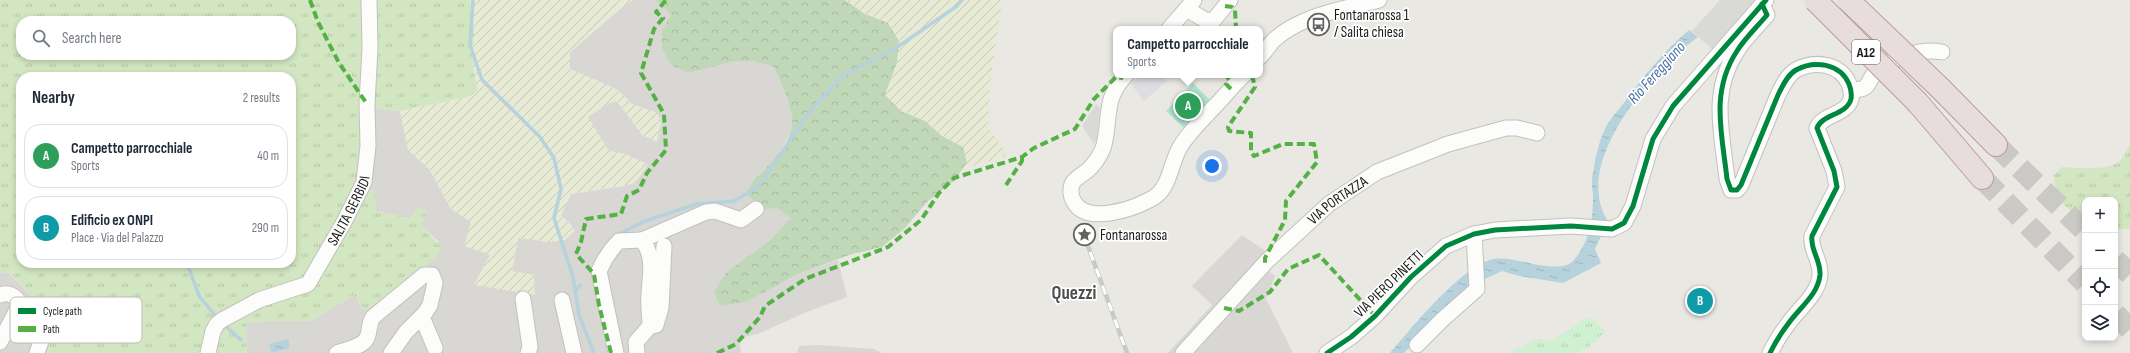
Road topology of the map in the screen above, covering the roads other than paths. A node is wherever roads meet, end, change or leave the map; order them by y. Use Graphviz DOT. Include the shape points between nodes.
graph roads {
  1 [pos="369,0"];
  2 [pos="1379,0"];
  3 [pos="1815,0"];
  4 [pos="1848,0"];
  5 [pos="1764,2"];
  6 [pos="1228,3"];
  7 [pos="1190,4"];
  8 [pos="1172,26"];
  9 [pos="1942,52"];
  10 [pos="1263,53"];
  11 [pos="1124,78"];
  12 [pos="1241,78"];
  13 [pos="1851,90"];
  14 [pos="1537,133"];
  15 [pos="1996,145"];
  16 [pos="1982,178"];
  17 [pos="756,210"];
  18 [pos="1474,234"];
  19 [pos="642,240"];
  20 [pos="664,246"];
  21 [pos="0,295"];
  22 [pos="14,297"];
  23 [pos="523,299"];
  24 [pos="562,300"];
  25 [pos="422,317"];
  26 [pos="10,323"];
  27 [pos="650,326"];
  28 [pos="0,342"];
  29 [pos="40,343"];
  30 [pos="1417,345"];
  31 [pos="435,348"];
  32 [pos="37,353"];
  33 [pos="208,353"];
  34 [pos="337,353"];
  35 [pos="391,353"];
  36 [pos="528,353"];
  37 [pos="574,353"];
  38 [pos="616,353"];
  39 [pos="637,353"];
  40 [pos="1183,353"];
  41 [pos="1327,353"];
  42 [pos="1770,353"];
  1 -- 33 [label="street, SALITA GERBIDI" via="368,146 364,182 308,284 259,300 222,320 213,331"];
  2 -- 10 [label="street" via="1306,21 1274,40"];
  3 -- 16 [label="highway, A12, bridge" via="1918,103"];
  4 -- 15 [label="highway, A12, bridge"];
  5 -- 13 [label="street" via="1767,15 1738,50 1727,68 1720,88 1727,179 1731,190 1737,190 1741,185 1778,96 1785,82 1795,71 1810,65 1822,64 1833,67 1842,73"];
  5 -- 18 [label="street, VIA PIERO PINETTI" via="1674,106 1653,139 1633,206 1624,223 1612,229 1574,226 1503,229"];
  6 -- 7 [label="street" via="1212,21 1205,20"];
  7 -- 8 [label="street"];
  9 -- 13 [label="street" via="1925,51 1896,60 1876,71 1869,86 1861,90"];
  11 -- 12 [label="street" via="1112,95 1108,107 1104,146 1093,164 1074,181 1072,186 1072,197 1085,213 1097,215 1133,207 1159,194 1187,137"];
  13 -- 42 [label="street" via="1851,100 1846,108 1820,123 1817,128 1834,171 1837,187 1812,236 1811,242 1820,276 1816,288"];
  14 -- 40 [label="street, VIA PORTAZZA" via="1506,128 1448,144 1377,172 1330,204 1267,261"];
  17 -- 19 [label="street" via="741,220 715,211 706,212"];
  18 -- 30 [label="street" via="1477,289"];
  18 -- 41 [label="street, VIA PIERO PINETTI" via="1446,246 1411,277 1352,337"];
  19 -- 27 [label="street" via="649,248 651,263"];
  19 -- 38 [label="street" via="619,241 608,252 599,271"];
  20 -- 27 [label="street" via="660,308 656,325"];
  21 -- 22 [label="street" via="6,293"];
  23 -- 36 [label="street" via="530,347"];
  24 -- 37 [label="street"];
  25 -- 31 [label="street"];
  25 -- 34 [label="street" via="430,305 434,289 435,278 428,274 373,317 368,336 363,343"];
  25 -- 35 [label="street" via="406,332"];
  26 -- 28 [label="street"];
  27 -- 39 [label="street" via="636,342"];
  29 -- 32 [label="street"];
}
